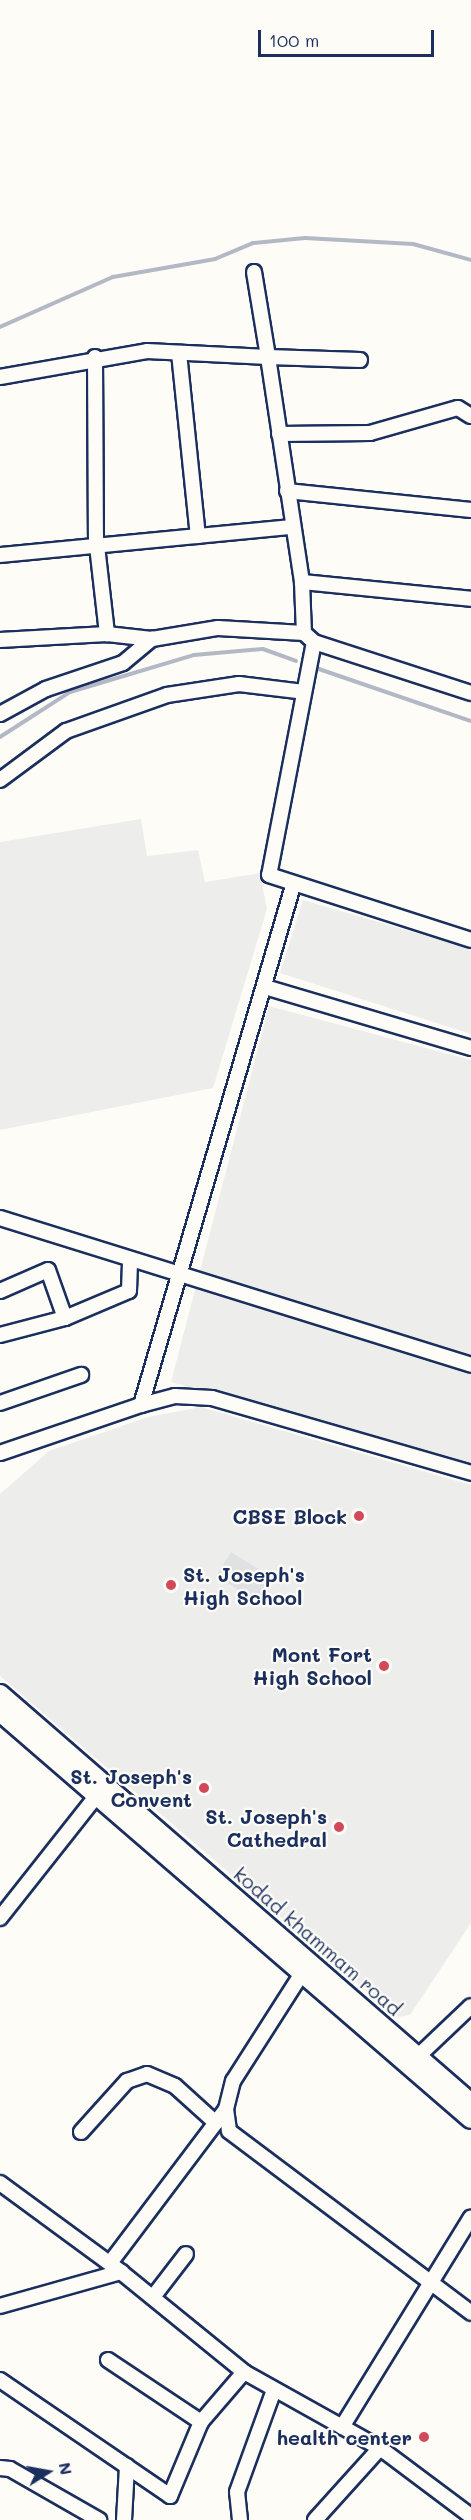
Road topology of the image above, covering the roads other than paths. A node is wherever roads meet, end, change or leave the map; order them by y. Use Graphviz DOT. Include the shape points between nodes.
graph roads {
  1 [pos="254,272"];
  2 [pos="179,353"];
  3 [pos="95,357"];
  4 [pos="268,357"];
  5 [pos="360,360"];
  6 [pos="0,377"];
  7 [pos="471,416"];
  8 [pos="279,434"];
  9 [pos="287,491"];
  10 [pos="471,510"];
  11 [pos="293,527"];
  12 [pos="198,536"];
  13 [pos="97,546"];
  14 [pos="0,555"];
  15 [pos="302,582"];
  16 [pos="471,599"];
  17 [pos="107,634"];
  18 [pos="152,639"];
  19 [pos="0,640"];
  20 [pos="310,643"];
  21 [pos="304,692"];
  22 [pos="471,693"];
  23 [pos="0,714"];
  24 [pos="0,780"];
  25 [pos="293,886"];
  26 [pos="471,940"];
  27 [pos="265,987"];
  28 [pos="471,1048"];
  29 [pos="0,1218"];
  30 [pos="130,1259"];
  31 [pos="180,1275"];
  32 [pos="0,1291"];
  33 [pos="65,1318"];
  34 [pos="0,1335"];
  35 [pos="471,1365"];
  36 [pos="81,1375"];
  37 [pos="0,1403"];
  38 [pos="141,1405"];
  39 [pos="0,1453"];
  40 [pos="471,1473"];
  41 [pos="0,1694"];
  42 [pos="0,1712"];
  43 [pos="100,1791"];
  44 [pos="0,1918"];
  45 [pos="306,1967"];
  46 [pos="471,2006"];
  47 [pos="411,2062"];
  48 [pos="471,2103"];
  49 [pos="226,2109"];
  50 [pos="471,2119"];
  51 [pos="216,2123"];
  52 [pos="81,2132"];
  53 [pos="0,2183"];
  54 [pos="471,2217"];
  55 [pos="186,2254"];
  56 [pos="115,2267"];
  57 [pos="434,2285"];
  58 [pos="153,2297"];
  59 [pos="0,2306"];
  60 [pos="471,2313"];
  61 [pos="108,2360"];
  62 [pos="244,2372"];
  63 [pos="0,2380"];
  64 [pos="274,2390"];
  65 [pos="201,2422"];
  66 [pos="342,2427"];
  67 [pos="380,2448"];
  68 [pos="127,2466"];
  69 [pos="0,2468"];
  70 [pos="471,2516"];
  71 [pos="99,2520"];
  72 [pos="124,2520"];
  73 [pos="240,2520"];
  74 [pos="315,2520"];
  1 -- 4 [label="street"];
  2 -- 3 [label="street"];
  2 -- 4 [label="street"];
  2 -- 12 [label="street"];
  3 -- 6 [label="street"];
  3 -- 13 [label="street"];
  4 -- 5 [label="street"];
  4 -- 8 [label="street"];
  7 -- 8 [label="street" via="458,408 370,433"];
  8 -- 9 [label="street"];
  9 -- 10 [label="street"];
  9 -- 11 [label="street"];
  11 -- 12 [label="street"];
  11 -- 15 [label="street"];
  12 -- 13 [label="street"];
  13 -- 14 [label="street"];
  13 -- 17 [label="street"];
  15 -- 16 [label="street"];
  15 -- 20 [label="street"];
  17 -- 18 [label="street"];
  17 -- 19 [label="street"];
  18 -- 20 [label="street" via="218,628"];
  18 -- 23 [label="street" via="123,663 46,689"];
  20 -- 21 [label="street"];
  20 -- 22 [label="street"];
  21 -- 24 [label="street" via="239,684 167,695 66,731"];
  21 -- 25 [label="street" via="269,875"];
  25 -- 26 [label="street"];
  25 -- 27 [label="street"];
  27 -- 28 [label="street"];
  27 -- 31 [label="street"];
  29 -- 30 [label="street"];
  30 -- 31 [label="street"];
  30 -- 33 [label="street" via="129,1291"];
  31 -- 35 [label="street"];
  31 -- 38 [label="street"];
  32 -- 33 [label="street" via="48,1270"];
  33 -- 34 [label="street"];
  36 -- 37 [label="street"];
  38 -- 39 [label="street"];
  38 -- 40 [label="street" via="175,1396 212,1398"];
  41 -- 43 [label="main road, kodad khammam road"];
  42 -- 43 [label="main road, kodad khammam road"];
  43 -- 44 [label="street"];
  43 -- 45 [label="main road, kodad khammam road"];
  45 -- 47 [label="main road, kodad khammam road"];
  45 -- 49 [label="street" via="233,2081"];
  46 -- 47 [label="street"];
  47 -- 48 [label="main road, kodad khammam road"];
  47 -- 50 [label="main road, kodad khammam road"];
  49 -- 51 [label="street"];
  49 -- 57 [label="street" via="225,2123 235,2137"];
  51 -- 52 [label="street" via="175,2086 147,2074 127,2080"];
  51 -- 56 [label="street"];
  53 -- 56 [label="street"];
  54 -- 57 [label="street"];
  55 -- 58 [label="street"];
  56 -- 58 [label="street"];
  56 -- 59 [label="street"];
  57 -- 60 [label="street"];
  57 -- 66 [label="street"];
  58 -- 62 [label="street"];
  61 -- 65 [label="street"];
  62 -- 64 [label="street"];
  62 -- 65 [label="street"];
  63 -- 68 [label="street"];
  64 -- 66 [label="street"];
  64 -- 73 [label="street" via="237,2492"];
  65 -- 68 [label="street" via="170,2496"];
  66 -- 67 [label="street"];
  67 -- 70 [label="street"];
  67 -- 74 [label="street"];
  68 -- 72 [label="street"];
  69 -- 71 [label="street" via="10,2469"];
}
